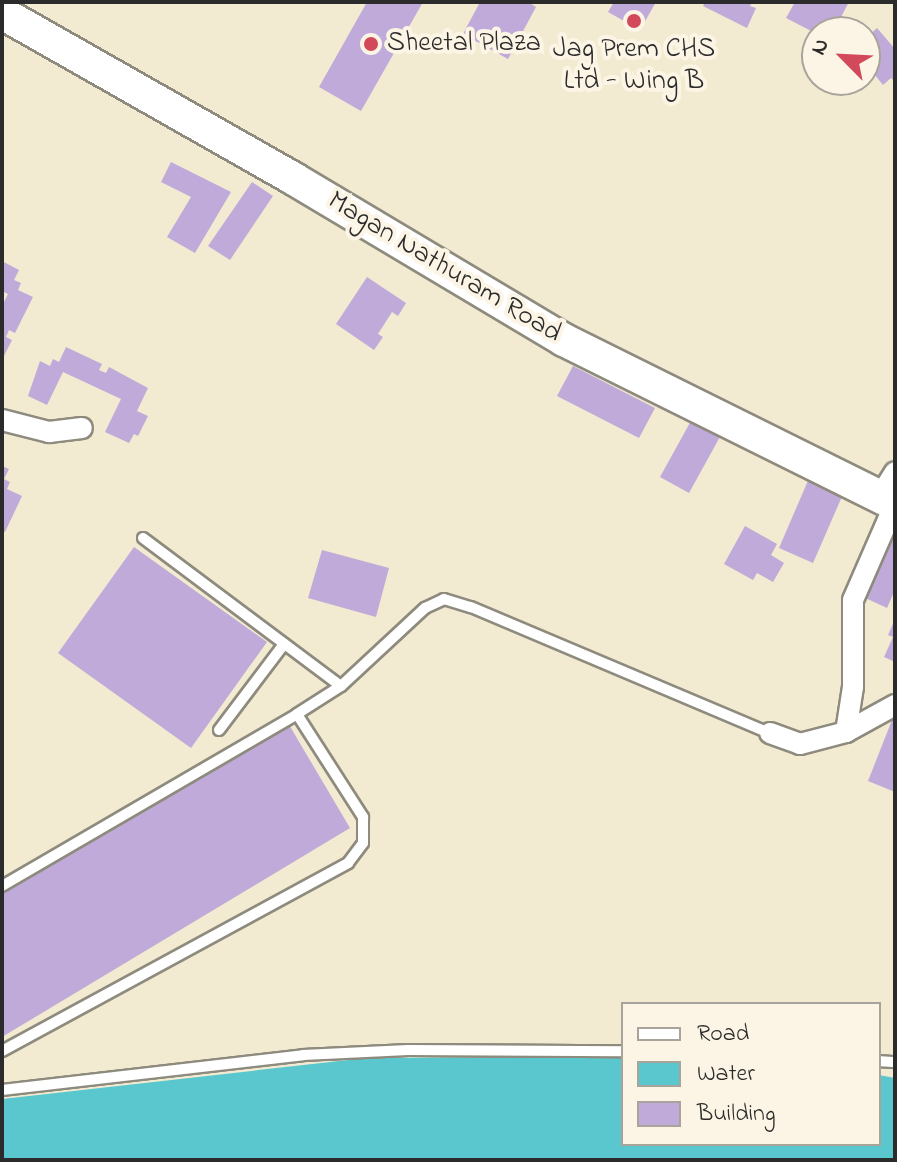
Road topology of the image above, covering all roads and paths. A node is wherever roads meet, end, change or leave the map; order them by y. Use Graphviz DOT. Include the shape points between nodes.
graph roads {
  1 [pos="2,13"];
  2 [pos="2,420"];
  3 [pos="82,428"];
  4 [pos="890,491"];
  5 [pos="143,538"];
  6 [pos="284,644"];
  7 [pos="341,686"];
  8 [pos="895,705"];
  9 [pos="297,714"];
  10 [pos="219,730"];
  11 [pos="846,732"];
  12 [pos="770,733"];
  13 [pos="2,886"];
  14 [pos="2,1051"];
  15 [pos="621,1051"];
  16 [pos="2,1090"];
  1 -- 4 [label="main road, Magan Nathuram Road" via="564,340"];
  2 -- 3 [label="street" via="49,432"];
  4 -- 11 [label="street" via="853,600 853,687"];
  5 -- 6 [label="lane"];
  6 -- 7 [label="lane"];
  6 -- 10 [label="lane"];
  7 -- 9 [label="lane"];
  7 -- 12 [label="lane" via="425,608 444,599"];
  8 -- 11 [label="street"];
  9 -- 13 [label="lane"];
  9 -- 14 [label="lane" via="363,817 363,843 348,863"];
  11 -- 12 [label="street" via="800,744"];
  15 -- 16 [label="lane" via="303,1055"];
}
